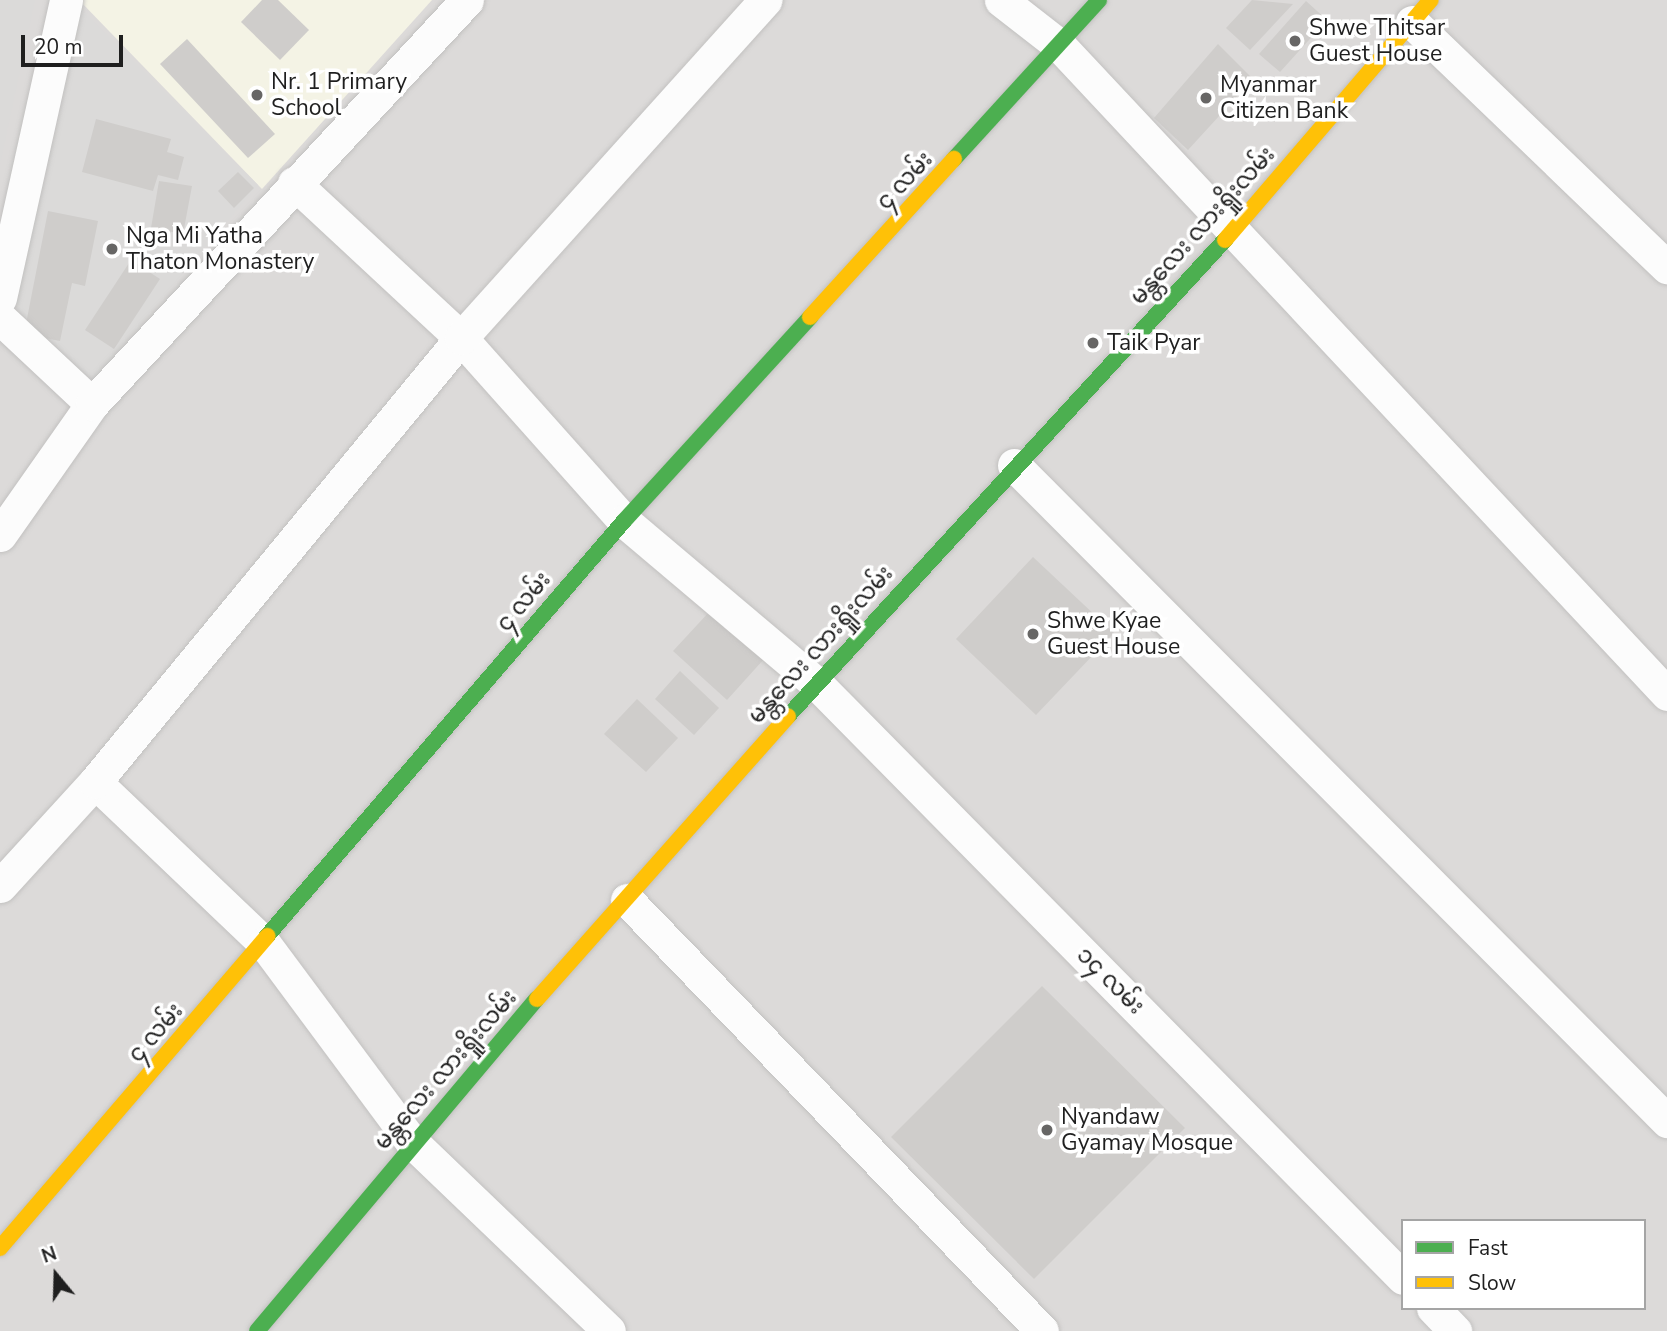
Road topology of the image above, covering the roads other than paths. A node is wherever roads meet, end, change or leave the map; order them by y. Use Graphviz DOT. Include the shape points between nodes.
graph roads {
  1 [pos="66,0"];
  2 [pos="467,0"];
  3 [pos="765,0"];
  4 [pos="1001,0"];
  5 [pos="1099,0"];
  6 [pos="1422,11"];
  7 [pos="1060,46"];
  8 [pos="294,183"];
  9 [pos="1233,231"];
  10 [pos="1667,267"];
  11 [pos="0,298"];
  12 [pos="0,318"];
  13 [pos="461,338"];
  14 [pos="92,404"];
  15 [pos="1014,465"];
  16 [pos="624,521"];
  17 [pos="0,535"];
  18 [pos="817,684"];
  19 [pos="1667,694"];
  20 [pos="95,782"];
  21 [pos="0,886"];
  22 [pos="627,900"];
  23 [pos="264,943"];
  24 [pos="1667,1121"];
  25 [pos="411,1141"];
  26 [pos="0,1248"];
  27 [pos="1401,1276"];
  28 [pos="1435,1310"];
  29 [pos="257,1331"];
  30 [pos="609,1331"];
  31 [pos="1042,1331"];
  32 [pos="1455,1331"];
  1 -- 11 [label="street"];
  2 -- 8 [label="street"];
  3 -- 13 [label="street"];
  4 -- 7 [label="street"];
  5 -- 7 [label="main road, ၄ လမ်း"];
  6 -- 9 [label="main road, မန္တလေး လားရှိုးလမ်း"];
  6 -- 10 [label="street"];
  7 -- 9 [label="street"];
  7 -- 16 [label="main road, ၄ လမ်း"];
  8 -- 13 [label="street, ၁၄ လမ်း"];
  8 -- 14 [label="street"];
  9 -- 15 [label="main road, မန္တလေး လားရှိုးလမ်း"];
  9 -- 19 [label="street"];
  12 -- 14 [label="street"];
  13 -- 16 [label="street, ၁၄ လမ်း"];
  13 -- 20 [label="street"];
  14 -- 17 [label="street"];
  15 -- 18 [label="main road, မန္တလေး လားရှိုးလမ်း"];
  15 -- 24 [label="street"];
  16 -- 18 [label="street, ၁၄ လမ်း"];
  16 -- 23 [label="main road, ၄ လမ်း"];
  18 -- 22 [label="main road, မန္တလေး လားရှိုးလမ်း"];
  18 -- 27 [label="street, ၁၄ လမ်း"];
  20 -- 21 [label="street"];
  20 -- 23 [label="street"];
  22 -- 25 [label="main road, မန္တလေး လားရှိုးလမ်း"];
  22 -- 31 [label="street"];
  23 -- 25 [label="street"];
  23 -- 26 [label="main road, ၄ လမ်း"];
  25 -- 29 [label="main road, မန္တလေး လားရှိုးလမ်း"];
  25 -- 30 [label="street"];
  28 -- 32 [label="street"];
}
